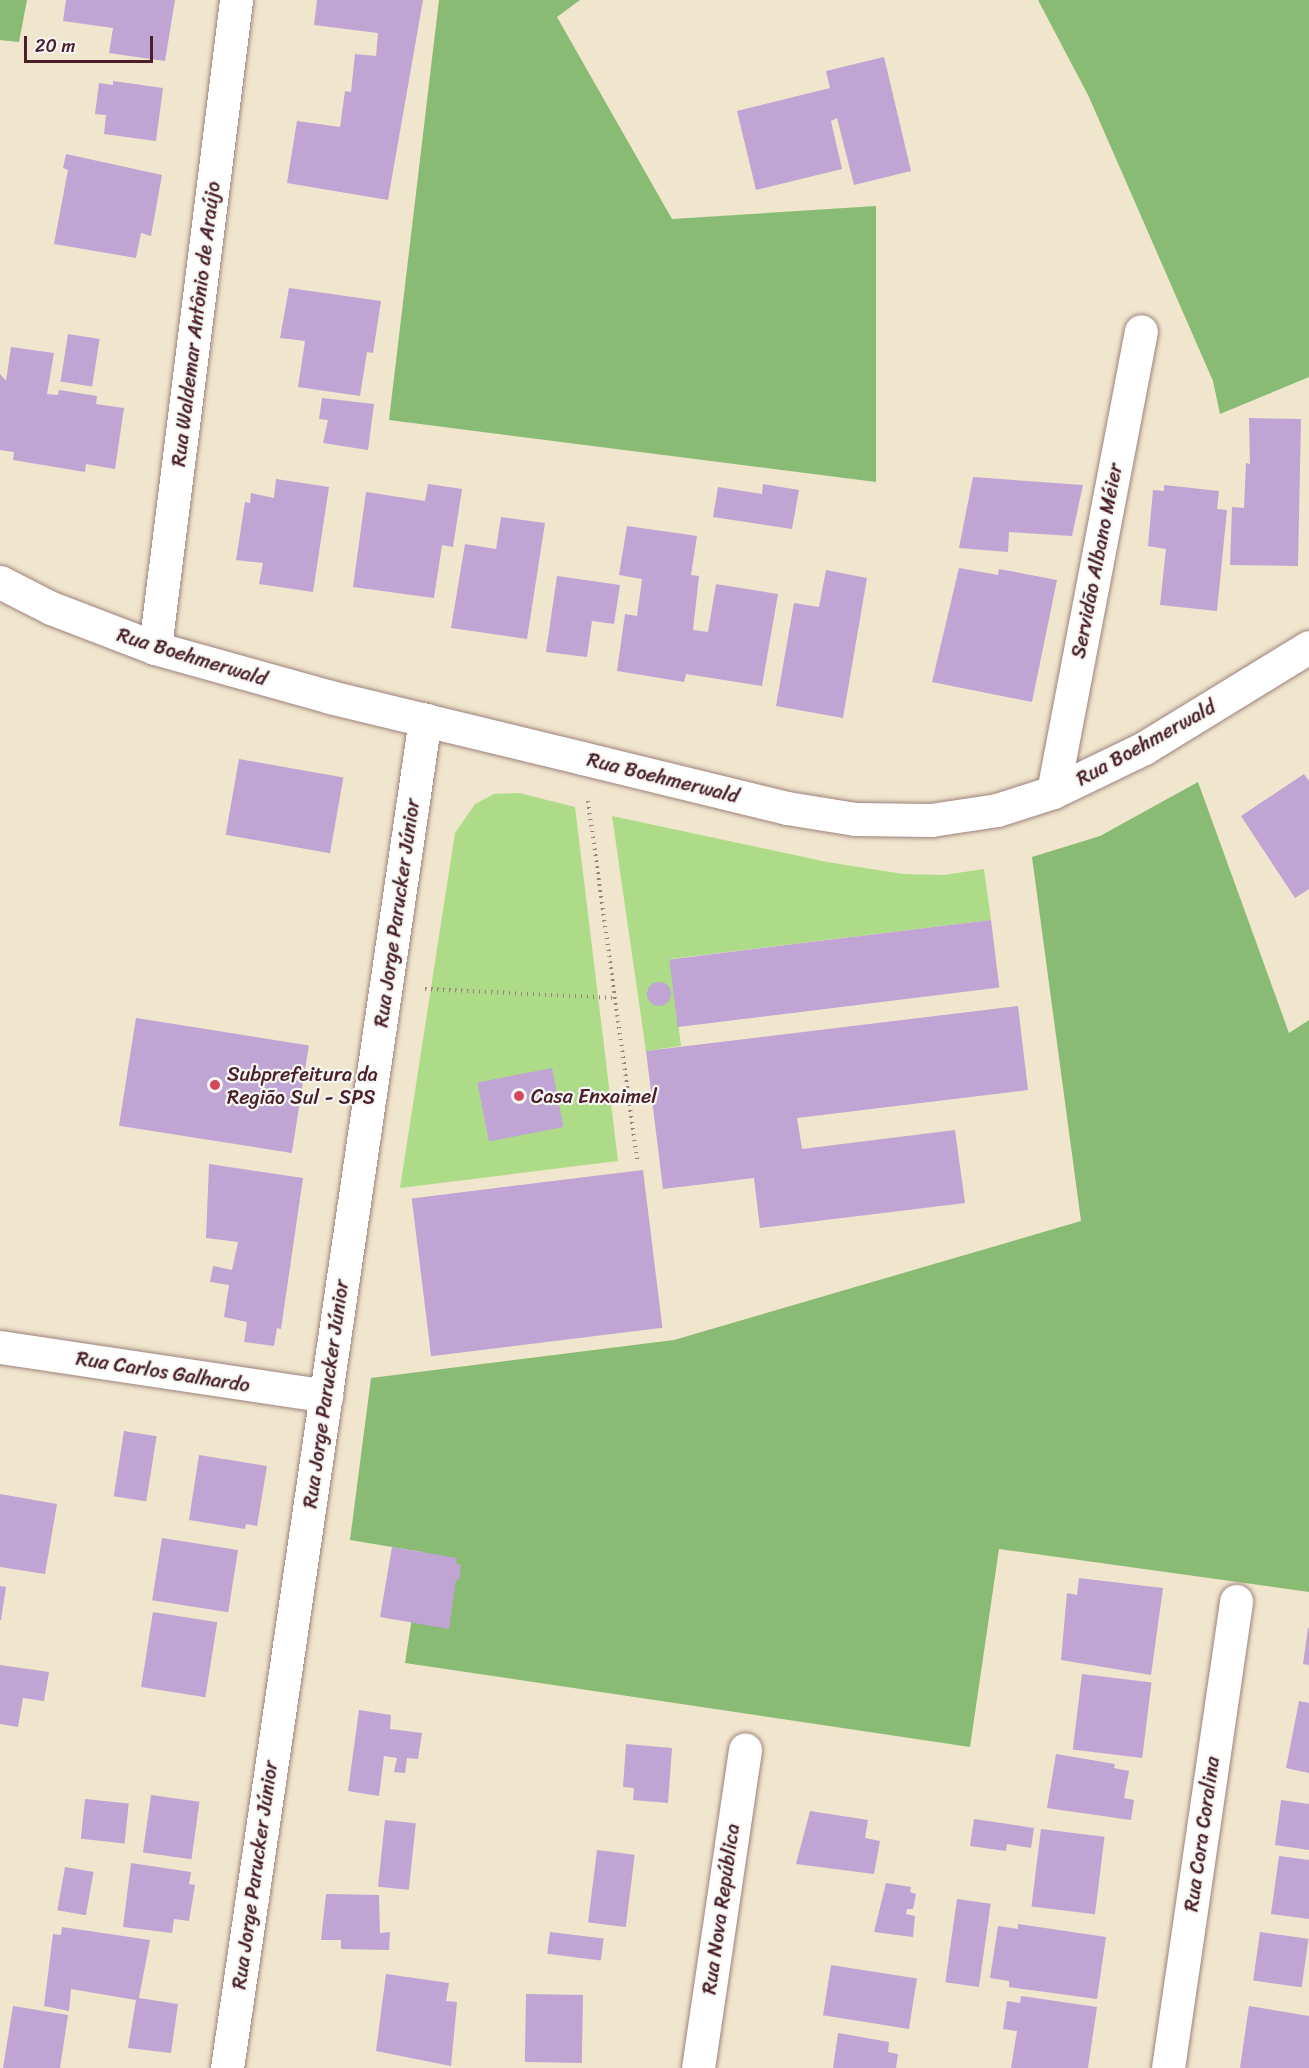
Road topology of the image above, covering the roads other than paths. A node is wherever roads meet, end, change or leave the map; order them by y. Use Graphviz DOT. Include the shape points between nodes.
graph roads {
  1 [pos="236,0"];
  2 [pos="1141,331"];
  3 [pos="0,582"];
  4 [pos="155,648"];
  5 [pos="1309,648"];
  6 [pos="425,719"];
  7 [pos="1053,792"];
  8 [pos="0,1347"];
  9 [pos="326,1396"];
  10 [pos="1236,1601"];
  11 [pos="745,1749"];
  12 [pos="227,2068"];
  13 [pos="698,2068"];
  14 [pos="1168,2068"];
  1 -- 4 [label="street, Rua Waldemar Antônio de Araújo"];
  2 -- 7 [label="street, Servidão Albano Méier"];
  3 -- 4 [label="street, Rua Boehmerwald" via="51,608"];
  4 -- 6 [label="street, Rua Boehmerwald"];
  5 -- 7 [label="street, Rua Boehmerwald" via="1144,748"];
  6 -- 7 [label="street, Rua Boehmerwald" via="787,808 855,819 931,820 997,810"];
  6 -- 9 [label="street, Rua Jorge Parucker Júnior"];
  8 -- 9 [label="street, Rua Carlos Galhardo"];
  9 -- 12 [label="street, Rua Jorge Parucker Júnior"];
  10 -- 14 [label="street, Rua Cora Coralina"];
  11 -- 13 [label="street, Rua Nova República"];
}
